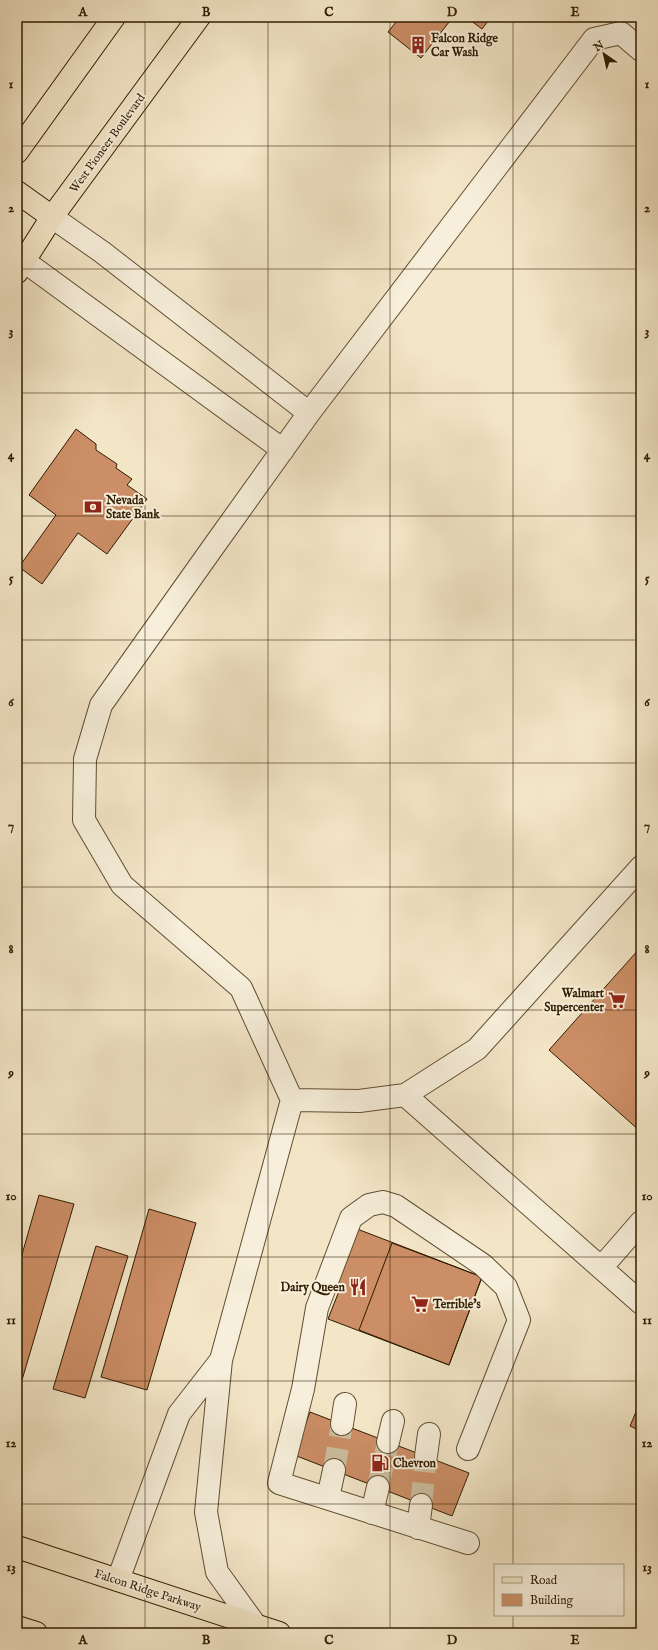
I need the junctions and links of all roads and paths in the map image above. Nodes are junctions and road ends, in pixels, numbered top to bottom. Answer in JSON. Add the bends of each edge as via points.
{"nodes":[{"id":1,"x":114,"y":17,"type":"edge"},
{"id":2,"x":199,"y":17,"type":"edge"},
{"id":3,"x":641,"y":50,"type":"edge"},
{"id":4,"x":17,"y":152,"type":"edge"},
{"id":5,"x":17,"y":192,"type":"edge"},
{"id":6,"x":52,"y":217,"type":"junction"},
{"id":7,"x":19,"y":263,"type":"edge"},
{"id":8,"x":309,"y":413,"type":"junction"},
{"id":9,"x":283,"y":450,"type":"junction"},
{"id":10,"x":641,"y":867,"type":"edge"},
{"id":11,"x":405,"y":1095,"type":"junction"},
{"id":12,"x":292,"y":1100,"type":"junction"},
{"id":13,"x":641,"y":1222,"type":"edge"},
{"id":14,"x":601,"y":1268,"type":"junction"},
{"id":15,"x":641,"y":1303,"type":"edge"},
{"id":16,"x":221,"y":1360,"type":"junction"},
{"id":17,"x":429,"y":1434,"type":"dead end"},
{"id":18,"x":468,"y":1448,"type":"dead end"},
{"id":19,"x":426,"y":1456,"type":"tunnel mouth"},
{"id":20,"x":334,"y":1470,"type":"tunnel mouth"},
{"id":21,"x":378,"y":1487,"type":"tunnel mouth"},
{"id":22,"x":328,"y":1498,"type":"junction"},
{"id":23,"x":421,"y":1504,"type":"tunnel mouth"},
{"id":24,"x":372,"y":1513,"type":"junction"},
{"id":25,"x":418,"y":1528,"type":"junction"},
{"id":26,"x":468,"y":1543,"type":"dead end"},
{"id":27,"x":17,"y":1547,"type":"edge"},
{"id":28,"x":118,"y":1580,"type":"junction"},
{"id":29,"x":256,"y":1626,"type":"junction"},
{"id":30,"x":17,"y":1627,"type":"edge"},
{"id":31,"x":36,"y":1633,"type":"edge"},
{"id":32,"x":279,"y":1633,"type":"edge"}],
"edges":[{"from":1,"to":4,"type":"main road"},
{"from":2,"to":6,"type":"main road","name":"West Pioneer Boulevard"},
{"from":3,"to":8,"type":"lane","via":[[621,32],[594,39]]},
{"from":5,"to":6,"type":"main road"},
{"from":6,"to":7,"type":"main road","name":"West Pioneer Boulevard"},
{"from":6,"to":8,"type":"lane","via":[[102,252]]},
{"from":7,"to":9,"type":"lane"},
{"from":8,"to":9,"type":"lane"},
{"from":9,"to":12,"type":"lane","via":[[101,706],[85,759],[84,820],[122,885],[241,988]]},
{"from":10,"to":11,"type":"lane","via":[[477,1049]]},
{"from":11,"to":12,"type":"lane","via":[[359,1101]]},
{"from":11,"to":14,"type":"lane"},
{"from":12,"to":16,"type":"lane"},
{"from":13,"to":14,"type":"lane"},
{"from":14,"to":15,"type":"lane"},
{"from":16,"to":28,"type":"lane","via":[[179,1414]]},
{"from":16,"to":29,"type":"lane","via":[[206,1512],[217,1572]]},
{"from":17,"to":19,"type":"lane"},
{"from":18,"to":22,"type":"lane","via":[[519,1320],[506,1287],[483,1265],[396,1206],[383,1202],[369,1205],[351,1218],[317,1308],[302,1389],[279,1483]]},
{"from":20,"to":22,"type":"lane"},
{"from":21,"to":24,"type":"lane"},
{"from":22,"to":24,"type":"lane"},
{"from":23,"to":25,"type":"lane"},
{"from":24,"to":25,"type":"lane"},
{"from":25,"to":26,"type":"lane"},
{"from":27,"to":28,"type":"main road","name":"Falcon Ridge Parkway"},
{"from":28,"to":29,"type":"main road","name":"Falcon Ridge Parkway"},
{"from":29,"to":32,"type":"main road","name":"Falcon Ridge Parkway"},
{"from":30,"to":31,"type":"main road"}]}
